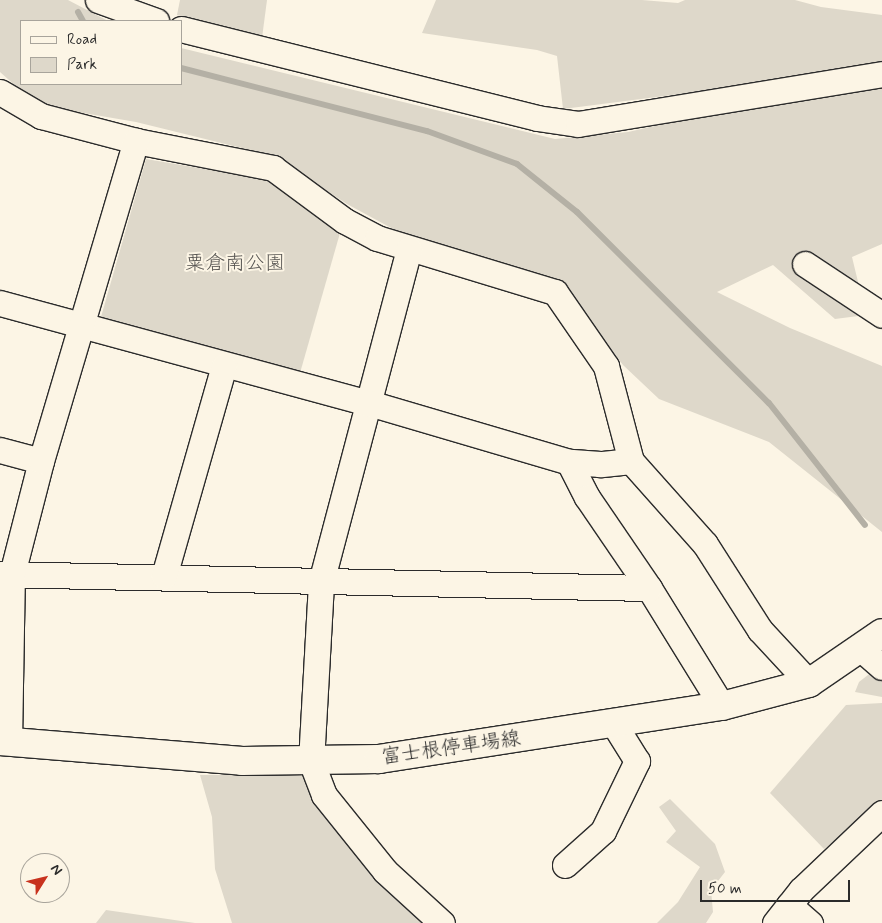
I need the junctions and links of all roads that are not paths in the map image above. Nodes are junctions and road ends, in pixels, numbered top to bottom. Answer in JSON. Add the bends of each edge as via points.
{"nodes":[{"id":1,"x":98,"y":0,"type":"edge"},
{"id":2,"x":153,"y":20,"type":"edge"},
{"id":3,"x":182,"y":29,"type":"edge"},
{"id":4,"x":882,"y":74,"type":"edge"},
{"id":5,"x":0,"y":92,"type":"edge"},
{"id":6,"x":136,"y":141,"type":"junction"},
{"id":7,"x":409,"y":249,"type":"junction"},
{"id":8,"x":805,"y":264,"type":"dead end"},
{"id":9,"x":0,"y":303,"type":"edge"},
{"id":10,"x":882,"y":315,"type":"edge"},
{"id":11,"x":81,"y":326,"type":"junction"},
{"id":12,"x":224,"y":366,"type":"junction"},
{"id":13,"x":369,"y":403,"type":"junction"},
{"id":14,"x":0,"y":450,"type":"edge"},
{"id":15,"x":41,"y":461,"type":"junction"},
{"id":16,"x":631,"y":461,"type":"junction"},
{"id":17,"x":569,"y":462,"type":"junction"},
{"id":18,"x":6,"y":574,"type":"edge"},
{"id":19,"x":164,"y":576,"type":"junction"},
{"id":20,"x":321,"y":583,"type":"junction"},
{"id":21,"x":649,"y":588,"type":"junction"},
{"id":22,"x":882,"y":633,"type":"edge"},
{"id":23,"x":860,"y":648,"type":"junction"},
{"id":24,"x":882,"y":667,"type":"edge"},
{"id":25,"x":810,"y":683,"type":"junction"},
{"id":26,"x":722,"y":706,"type":"junction"},
{"id":27,"x":614,"y":724,"type":"junction"},
{"id":28,"x":4,"y":742,"type":"edge"},
{"id":29,"x":311,"y":761,"type":"junction"},
{"id":30,"x":882,"y":813,"type":"edge"},
{"id":31,"x":565,"y":865,"type":"dead end"},
{"id":32,"x":782,"y":914,"type":"edge"},
{"id":33,"x":442,"y":923,"type":"edge"},
{"id":34,"x":810,"y":923,"type":"edge"}],
"edges":[{"from":1,"to":2,"type":"street"},
{"from":3,"to":4,"type":"street","via":[[537,118],[578,124]]},
{"from":5,"to":6,"type":"street","via":[[41,116]]},
{"from":6,"to":7,"type":"street","via":[[273,168],[345,221],[377,238]]},
{"from":6,"to":11,"type":"street"},
{"from":7,"to":13,"type":"street"},
{"from":7,"to":16,"type":"street","via":[[555,292],[606,366]]},
{"from":8,"to":10,"type":"street"},
{"from":9,"to":11,"type":"street"},
{"from":11,"to":12,"type":"street"},
{"from":11,"to":15,"type":"street"},
{"from":12,"to":13,"type":"street"},
{"from":12,"to":19,"type":"street"},
{"from":13,"to":17,"type":"street"},
{"from":13,"to":20,"type":"street"},
{"from":14,"to":15,"type":"street"},
{"from":15,"to":18,"type":"street"},
{"from":16,"to":17,"type":"street"},
{"from":16,"to":25,"type":"street","via":[[705,544],[760,630]]},
{"from":17,"to":21,"type":"street","via":[[587,497]]},
{"from":18,"to":19,"type":"street"},
{"from":18,"to":28,"type":"street"},
{"from":19,"to":20,"type":"street"},
{"from":20,"to":21,"type":"street"},
{"from":20,"to":29,"type":"street"},
{"from":21,"to":26,"type":"street"},
{"from":22,"to":23,"type":"main road","name":"富士根停車場線"},
{"from":23,"to":24,"type":"street"},
{"from":23,"to":25,"type":"main road","name":"富士根停車場線"},
{"from":25,"to":26,"type":"main road","name":"富士根停車場線"},
{"from":26,"to":27,"type":"main road","name":"富士根停車場線"},
{"from":27,"to":29,"type":"main road","name":"富士根停車場線","via":[[379,759]]},
{"from":27,"to":31,"type":"street","via":[[637,761],[603,831]]},
{"from":28,"to":29,"type":"main road","name":"富士根停車場線","via":[[242,760]]},
{"from":29,"to":33,"type":"street","via":[[324,795],[385,871]]},
{"from":30,"to":32,"type":"street","via":[[830,861]]},
{"from":32,"to":34,"type":"street"}]}
